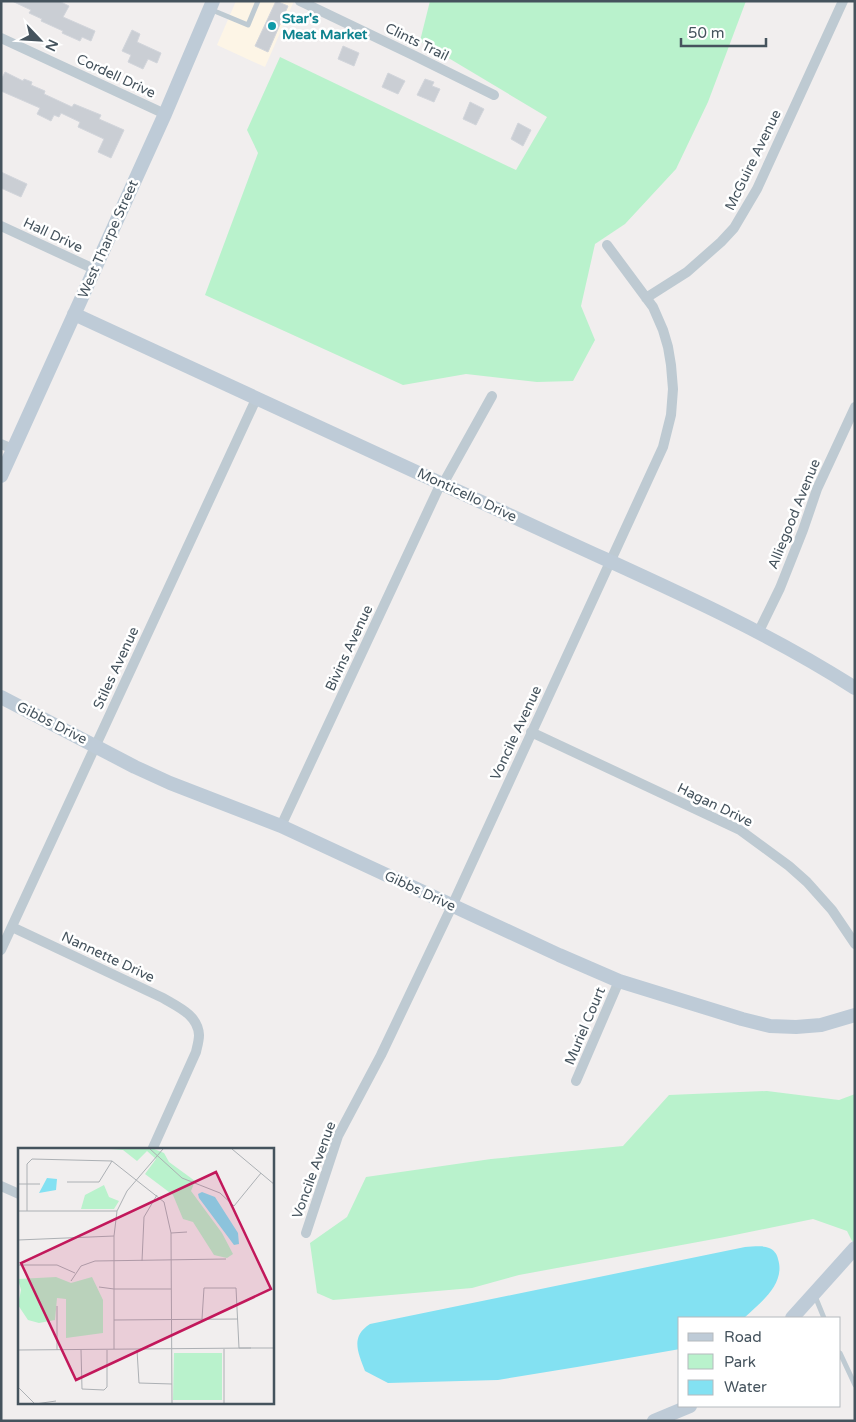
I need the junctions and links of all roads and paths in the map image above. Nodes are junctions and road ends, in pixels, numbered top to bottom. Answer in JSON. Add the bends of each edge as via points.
{"nodes":[{"id":1,"x":258,"y":1,"type":"edge"},
{"id":2,"x":300,"y":1,"type":"edge"},
{"id":3,"x":843,"y":1,"type":"edge"},
{"id":4,"x":211,"y":5,"type":"edge"},
{"id":5,"x":1,"y":38,"type":"edge"},
{"id":6,"x":494,"y":96,"type":"dead end"},
{"id":7,"x":165,"y":114,"type":"junction"},
{"id":8,"x":1,"y":226,"type":"edge"},
{"id":9,"x":607,"y":245,"type":"dead end"},
{"id":10,"x":94,"y":269,"type":"junction"},
{"id":11,"x":646,"y":298,"type":"junction"},
{"id":12,"x":74,"y":314,"type":"junction"},
{"id":13,"x":492,"y":396,"type":"dead end"},
{"id":14,"x":256,"y":398,"type":"junction"},
{"id":15,"x":855,"y":407,"type":"edge"},
{"id":16,"x":7,"y":447,"type":"edge"},
{"id":17,"x":1,"y":476,"type":"edge"},
{"id":18,"x":442,"y":483,"type":"junction"},
{"id":19,"x":610,"y":561,"type":"junction"},
{"id":20,"x":759,"y":631,"type":"junction"},
{"id":21,"x":855,"y":688,"type":"edge"},
{"id":22,"x":1,"y":697,"type":"edge"},
{"id":23,"x":532,"y":732,"type":"junction"},
{"id":24,"x":96,"y":746,"type":"junction"},
{"id":25,"x":281,"y":826,"type":"junction"},
{"id":26,"x":452,"y":906,"type":"junction"},
{"id":27,"x":12,"y":927,"type":"junction"},
{"id":28,"x":855,"y":944,"type":"edge"},
{"id":29,"x":1,"y":950,"type":"edge"},
{"id":30,"x":619,"y":981,"type":"junction"},
{"id":31,"x":855,"y":1015,"type":"edge"},
{"id":32,"x":576,"y":1081,"type":"dead end"},
{"id":33,"x":153,"y":1148,"type":"edge"},
{"id":34,"x":1,"y":1186,"type":"edge"},
{"id":35,"x":18,"y":1194,"type":"edge"},
{"id":36,"x":306,"y":1233,"type":"dead end"},
{"id":37,"x":855,"y":1248,"type":"edge"},
{"id":38,"x":814,"y":1294,"type":"junction"},
{"id":39,"x":793,"y":1317,"type":"edge"},
{"id":40,"x":824,"y":1317,"type":"edge"},
{"id":41,"x":841,"y":1355,"type":"edge"},
{"id":42,"x":855,"y":1385,"type":"edge"},
{"id":43,"x":688,"y":1407,"type":"edge"},
{"id":44,"x":654,"y":1421,"type":"edge"}],
"edges":[{"from":1,"to":4,"type":"lane","via":[[248,25]]},
{"from":2,"to":6,"type":"street","name":"Clints Trail"},
{"from":3,"to":11,"type":"street","name":"McGuire Avenue","via":[[757,189],[734,228],[693,267]]},
{"from":4,"to":7,"type":"street","name":"West Tharpe Street"},
{"from":5,"to":7,"type":"street","name":"Cordell Drive"},
{"from":7,"to":10,"type":"street","name":"West Tharpe Street"},
{"from":8,"to":10,"type":"street","name":"Hall Drive"},
{"from":9,"to":11,"type":"street","name":"Voncile Avenue"},
{"from":10,"to":12,"type":"street","name":"West Tharpe Street"},
{"from":11,"to":19,"type":"street","name":"Voncile Avenue","via":[[653,307],[668,347],[673,389],[671,415],[663,448]]},
{"from":12,"to":14,"type":"street","name":"Monticello Drive"},
{"from":12,"to":16,"type":"street","name":"West Tharpe Street"},
{"from":13,"to":18,"type":"street","name":"Bivins Avenue"},
{"from":14,"to":18,"type":"street","name":"Monticello Drive"},
{"from":14,"to":24,"type":"street","name":"Stiles Avenue"},
{"from":15,"to":20,"type":"street","name":"Alliegood Avenue","via":[[817,489],[780,588]]},
{"from":16,"to":17,"type":"street","name":"West Tharpe Street"},
{"from":18,"to":19,"type":"street","name":"Monticello Drive"},
{"from":18,"to":25,"type":"street","name":"Bivins Avenue"},
{"from":19,"to":20,"type":"street","name":"Monticello Drive"},
{"from":19,"to":23,"type":"street","name":"Voncile Avenue"},
{"from":20,"to":21,"type":"street","name":"Monticello Drive"},
{"from":22,"to":24,"type":"street","name":"Gibbs Drive"},
{"from":23,"to":26,"type":"street","name":"Voncile Avenue"},
{"from":23,"to":28,"type":"street","name":"Hagan Drive","via":[[740,830],[807,882],[832,910]]},
{"from":24,"to":25,"type":"street","name":"Gibbs Drive","via":[[170,783]]},
{"from":24,"to":27,"type":"street","name":"Stiles Avenue"},
{"from":25,"to":26,"type":"street","name":"Gibbs Drive"},
{"from":26,"to":30,"type":"street","name":"Gibbs Drive"},
{"from":26,"to":36,"type":"street","name":"Voncile Avenue","via":[[381,1055],[338,1136]]},
{"from":27,"to":29,"type":"street","name":"Stiles Avenue"},
{"from":27,"to":33,"type":"street","name":"Nannette Drive","via":[[163,998],[191,1016],[199,1036],[196,1052]]},
{"from":30,"to":31,"type":"street","name":"Gibbs Drive","via":[[770,1026],[821,1024]]},
{"from":30,"to":32,"type":"street","name":"Muriel Court"},
{"from":34,"to":35,"type":"street"},
{"from":37,"to":38,"type":"street"},
{"from":38,"to":39,"type":"street"},
{"from":38,"to":40,"type":"lane"},
{"from":41,"to":42,"type":"lane"},
{"from":43,"to":44,"type":"street"}]}
